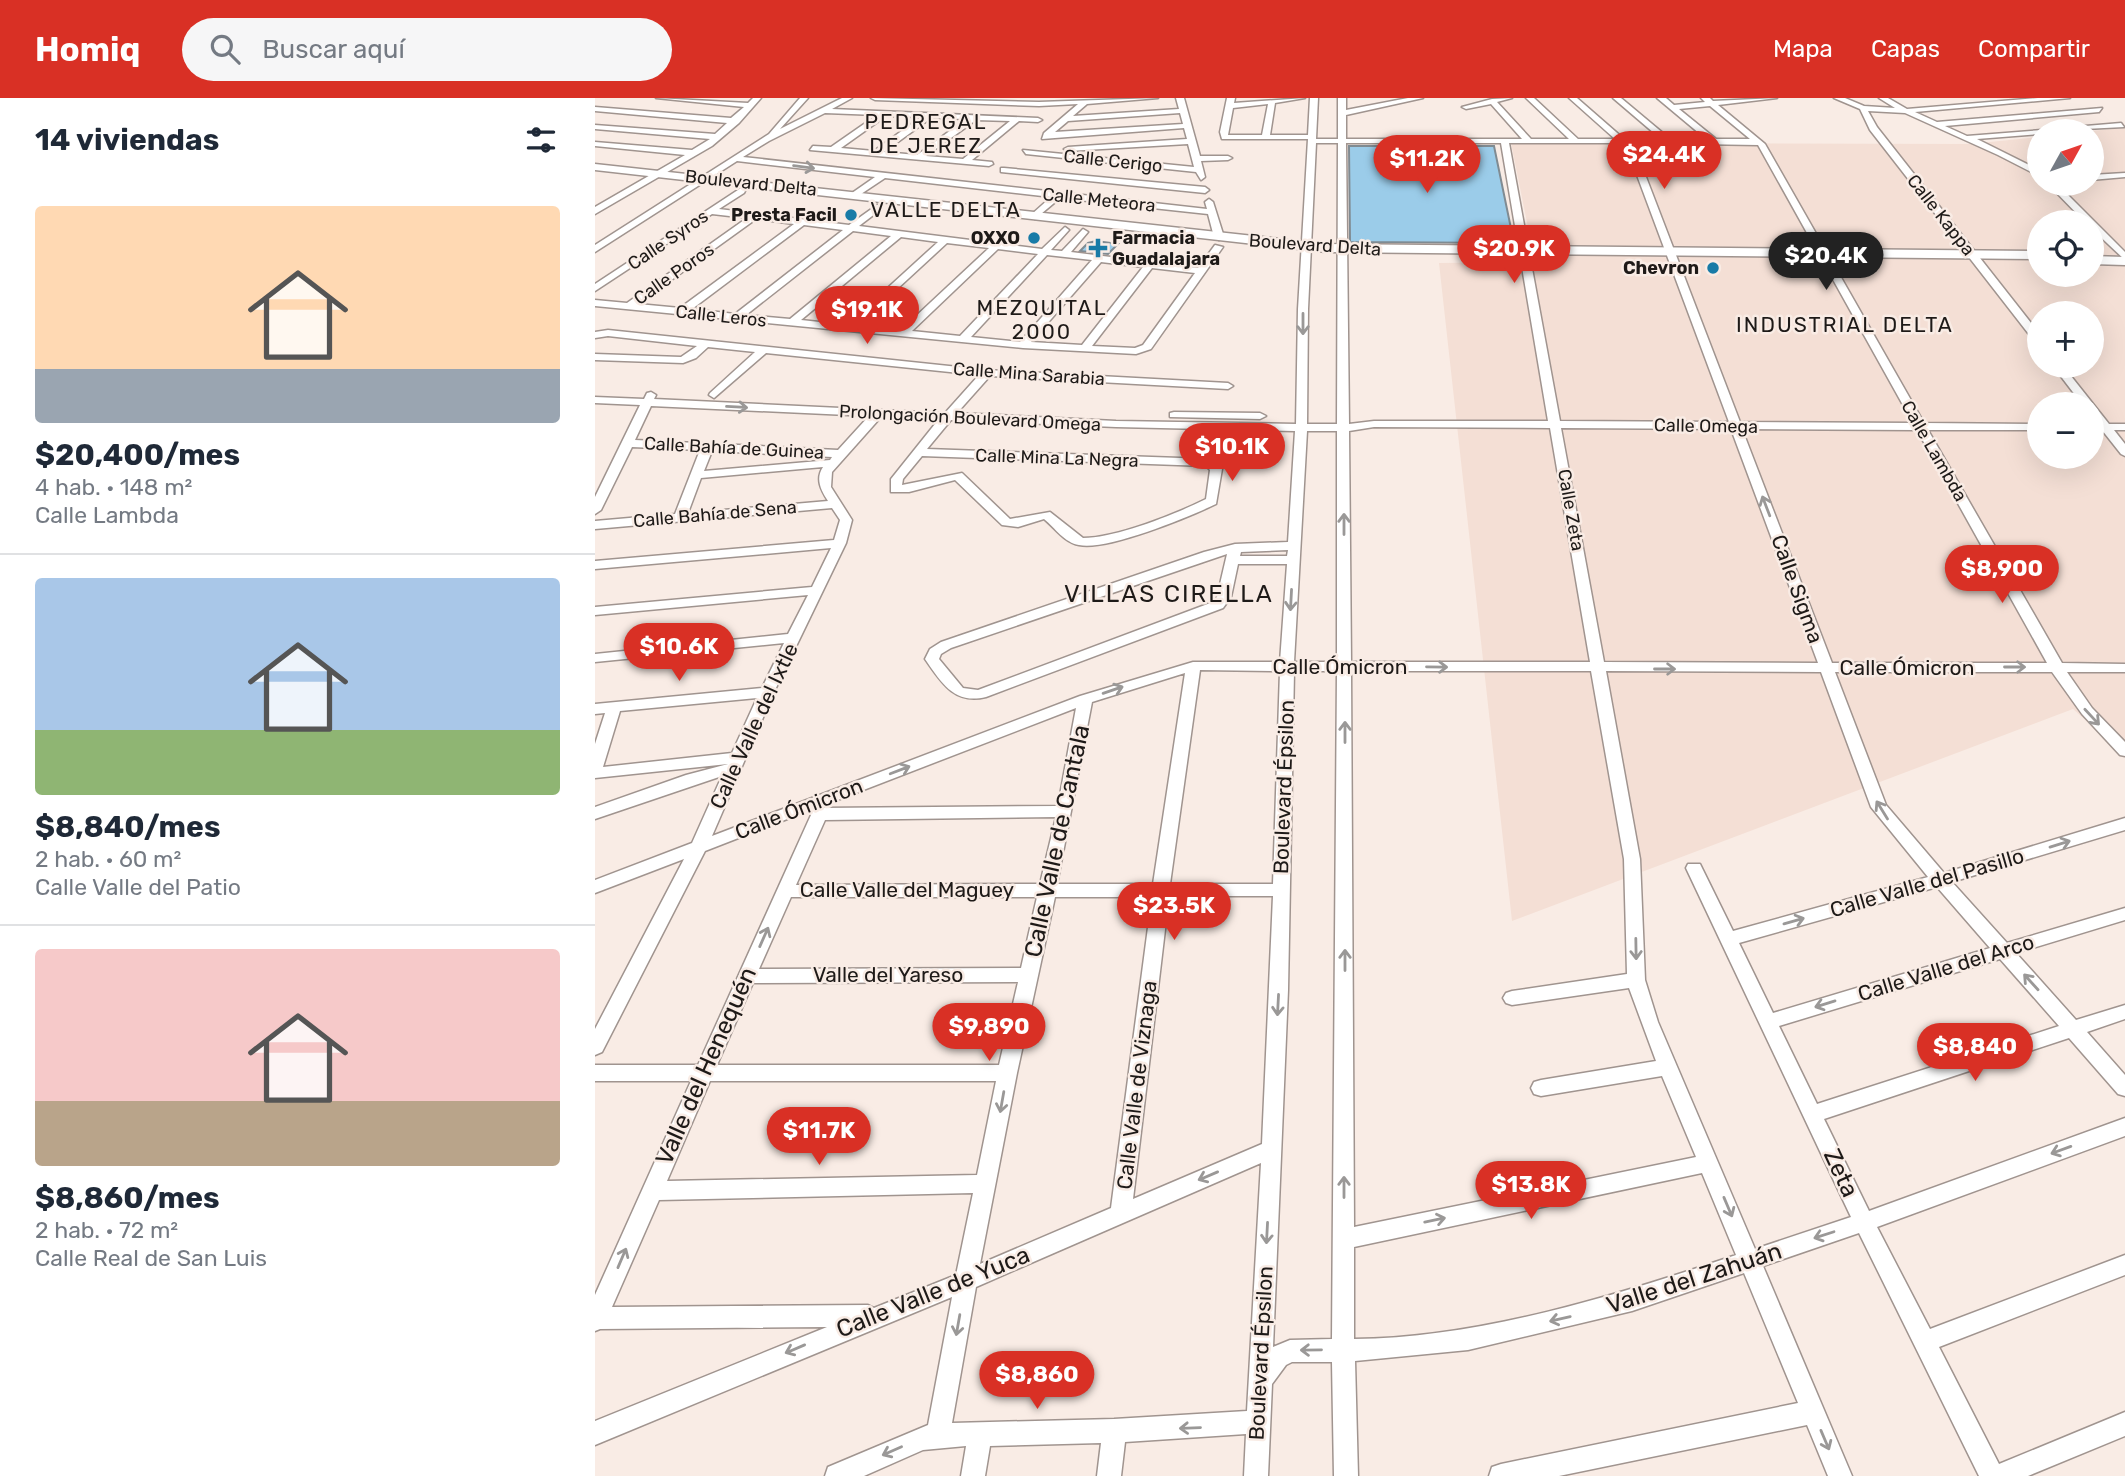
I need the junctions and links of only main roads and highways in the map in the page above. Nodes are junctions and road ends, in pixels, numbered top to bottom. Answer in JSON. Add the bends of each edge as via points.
{"nodes":[{"id":1,"x":595,"y":167,"type":"edge"},
{"id":2,"x":595,"y":177,"type":"edge"},
{"id":3,"x":1146,"y":229,"type":"junction"},
{"id":4,"x":1065,"y":230,"type":"junction"},
{"id":5,"x":1308,"y":232,"type":"road end"},
{"id":6,"x":1218,"y":242,"type":"junction"},
{"id":7,"x":1269,"y":243,"type":"junction"},
{"id":8,"x":1306,"y":252,"type":"junction"},
{"id":9,"x":2027,"y":255,"type":"edge"},
{"id":10,"x":2104,"y":256,"type":"edge"},
{"id":11,"x":1973,"y":257,"type":"junction"},
{"id":12,"x":2124,"y":257,"type":"edge"},
{"id":13,"x":2027,"y":259,"type":"edge"},
{"id":14,"x":2104,"y":259,"type":"edge"}],
"edges":[{"from":1,"to":3,"type":"main road","name":"Boulevard Delta"},
{"from":2,"to":4,"type":"main road","name":"Boulevard Delta"},
{"from":3,"to":4,"type":"main road","via":[[1079,225]]},
{"from":3,"to":6,"type":"main road","name":"Boulevard Delta"},
{"from":4,"to":6,"type":"main road","name":"Boulevard Delta"},
{"from":5,"to":7,"type":"main road"},
{"from":6,"to":7,"type":"main road","name":"Boulevard Delta"},
{"from":6,"to":8,"type":"main road","name":"Boulevard Delta"},
{"from":7,"to":8,"type":"main road","name":"Boulevard Delta"},
{"from":8,"to":11,"type":"main road","name":"Boulevard Delta"},
{"from":9,"to":11,"type":"main road","name":"Boulevard Delta"},
{"from":10,"to":12,"type":"main road"},
{"from":11,"to":13,"type":"main road","name":"Boulevard Delta"},
{"from":12,"to":14,"type":"main road"}]}
